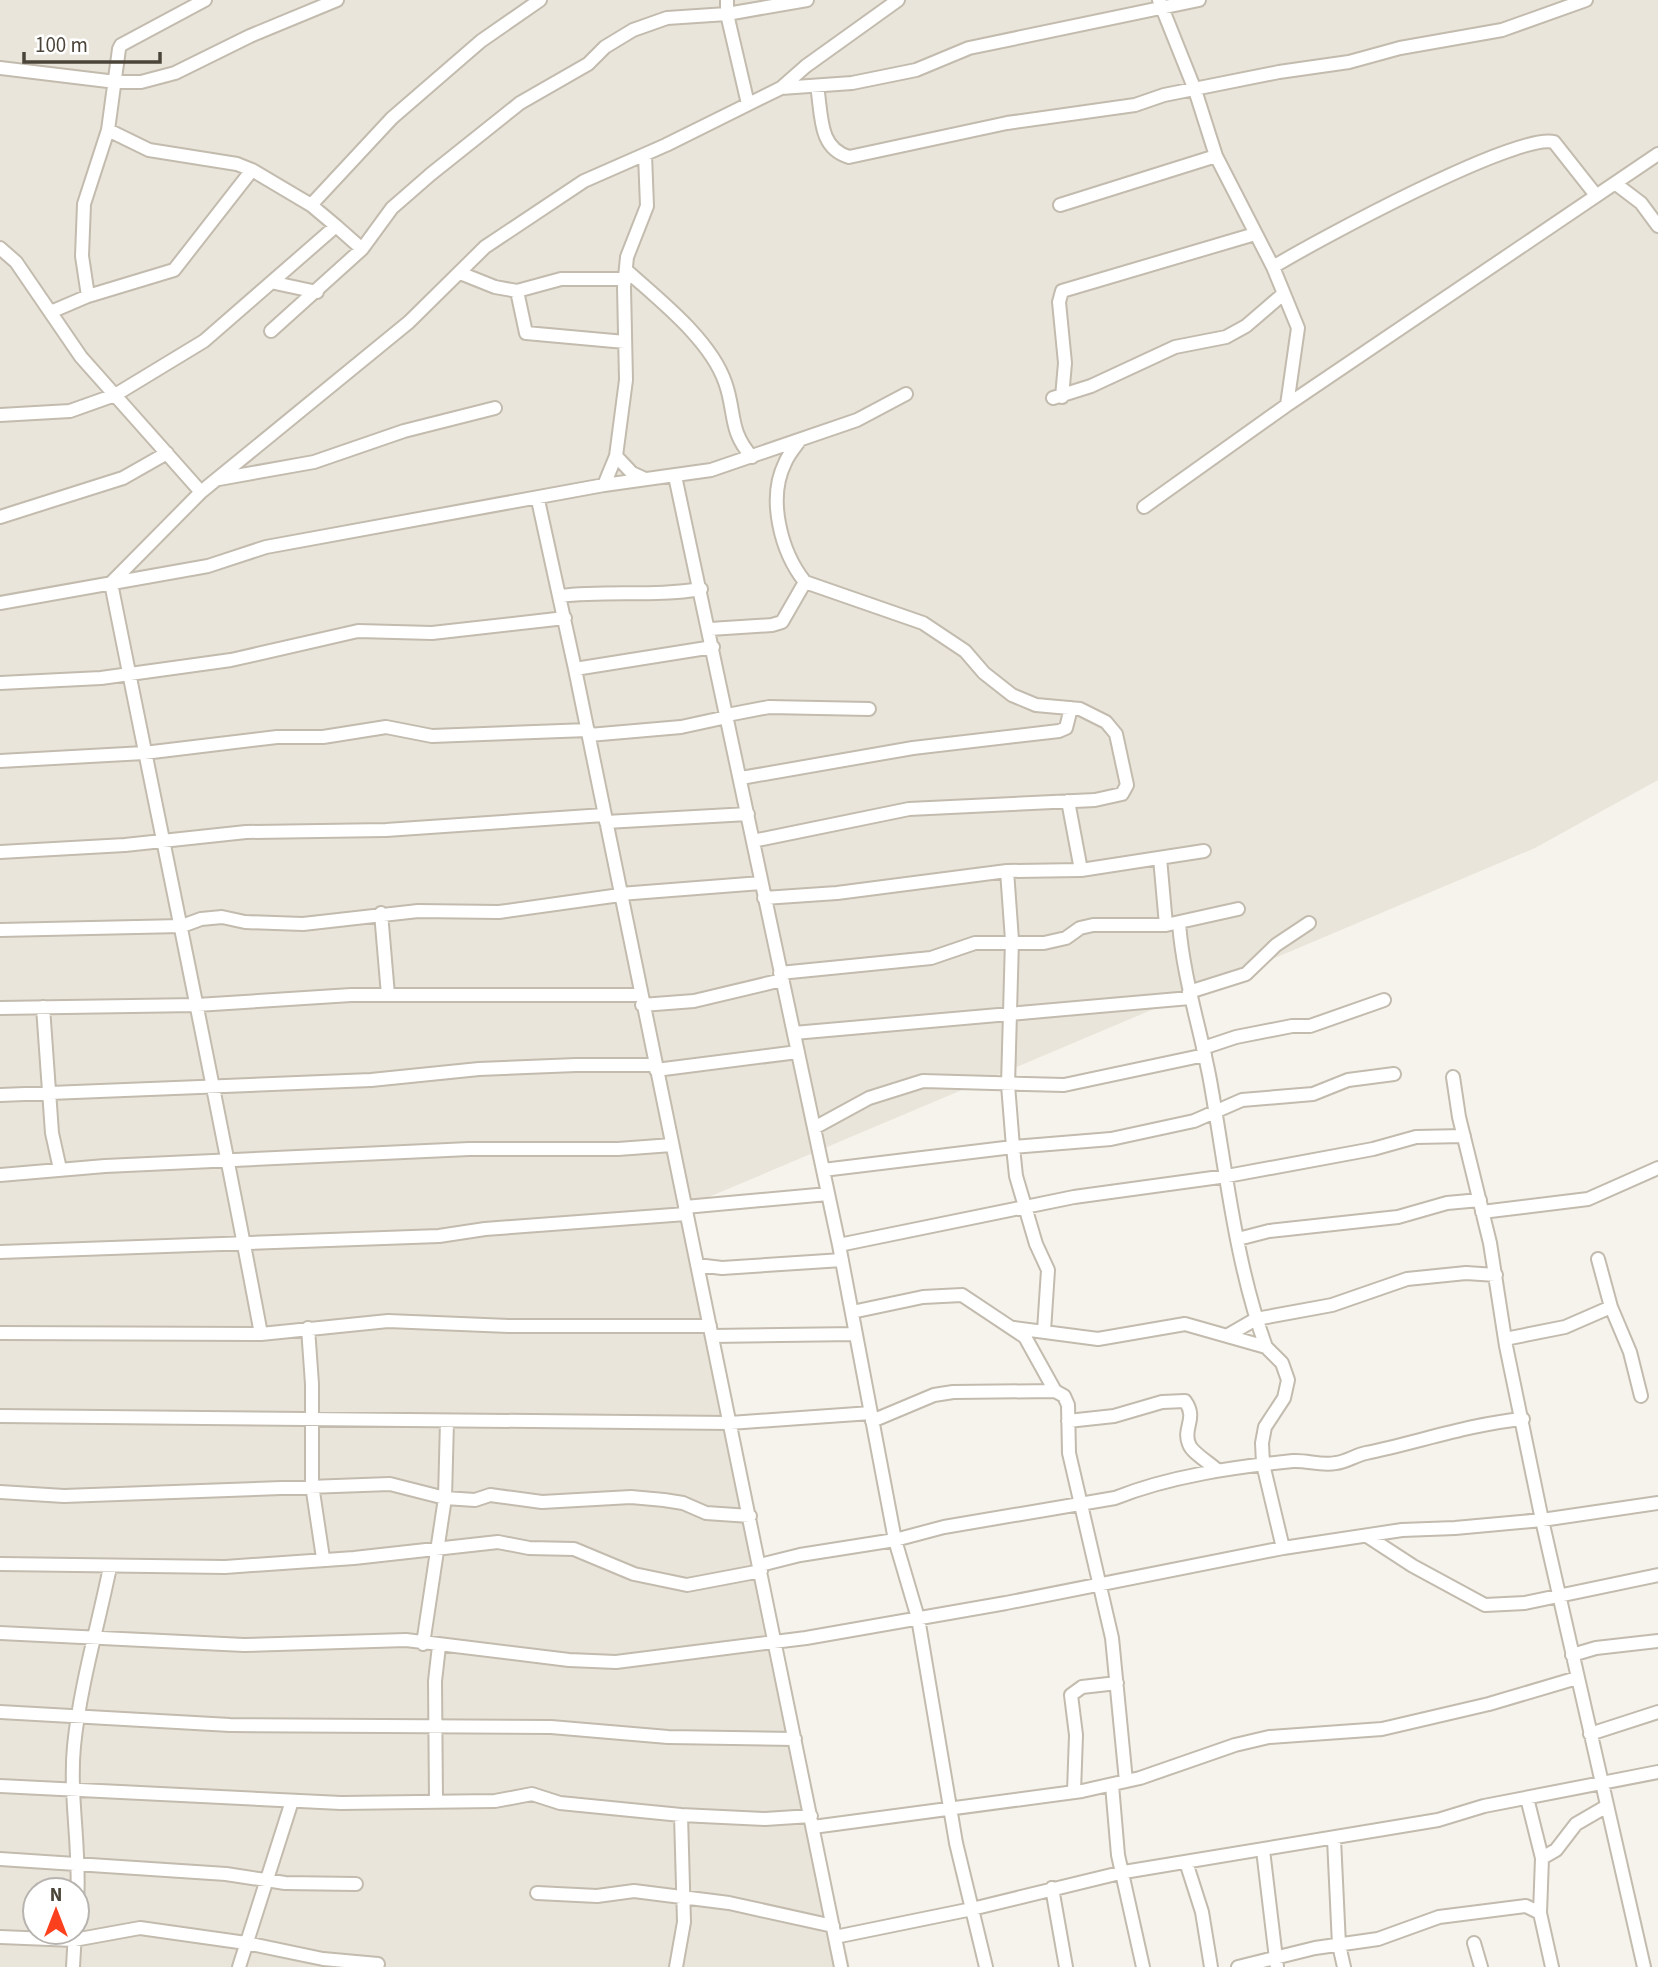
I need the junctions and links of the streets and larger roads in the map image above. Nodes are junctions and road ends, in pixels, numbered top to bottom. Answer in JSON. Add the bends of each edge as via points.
{"nodes":[{"id":1,"x":205,"y":0,"type":"edge"},
{"id":2,"x":337,"y":0,"type":"edge"},
{"id":3,"x":540,"y":0,"type":"edge"},
{"id":4,"x":727,"y":0,"type":"edge"},
{"id":5,"x":807,"y":0,"type":"edge"},
{"id":6,"x":898,"y":0,"type":"edge"},
{"id":7,"x":1199,"y":0,"type":"edge"},
{"id":8,"x":1586,"y":0,"type":"edge"},
{"id":9,"x":1160,"y":5,"type":"edge"},
{"id":10,"x":727,"y":14,"type":"junction"},
{"id":11,"x":0,"y":68,"type":"edge"},
{"id":12,"x":116,"y":82,"type":"junction"},
{"id":13,"x":817,"y":86,"type":"junction"},
{"id":14,"x":781,"y":88,"type":"junction"},
{"id":15,"x":1195,"y":90,"type":"junction"},
{"id":16,"x":748,"y":104,"type":"junction"},
{"id":17,"x":108,"y":130,"type":"junction"},
{"id":18,"x":1658,"y":154,"type":"edge"},
{"id":19,"x":645,"y":155,"type":"junction"},
{"id":20,"x":1216,"y":156,"type":"junction"},
{"id":21,"x":252,"y":170,"type":"junction"},
{"id":22,"x":1616,"y":184,"type":"junction"},
{"id":23,"x":1595,"y":194,"type":"junction"},
{"id":24,"x":311,"y":205,"type":"junction"},
{"id":25,"x":1060,"y":205,"type":"dead end"},
{"id":26,"x":336,"y":226,"type":"junction"},
{"id":27,"x":1658,"y":226,"type":"edge"},
{"id":28,"x":1255,"y":234,"type":"junction"},
{"id":29,"x":0,"y":248,"type":"edge"},
{"id":30,"x":362,"y":249,"type":"junction"},
{"id":31,"x":1273,"y":267,"type":"junction"},
{"id":32,"x":460,"y":273,"type":"junction"},
{"id":33,"x":625,"y":275,"type":"junction"},
{"id":34,"x":275,"y":283,"type":"junction"},
{"id":35,"x":517,"y":291,"type":"junction"},
{"id":36,"x":317,"y":292,"type":"junction"},
{"id":37,"x":1282,"y":295,"type":"junction"},
{"id":38,"x":88,"y":296,"type":"junction"},
{"id":39,"x":52,"y":311,"type":"junction"},
{"id":40,"x":271,"y":331,"type":"dead end"},
{"id":41,"x":625,"y":342,"type":"junction"},
{"id":42,"x":906,"y":394,"type":"dead end"},
{"id":43,"x":114,"y":395,"type":"junction"},
{"id":44,"x":1287,"y":405,"type":"junction"},
{"id":45,"x":495,"y":408,"type":"dead end"},
{"id":46,"x":0,"y":415,"type":"edge"},
{"id":47,"x":800,"y":440,"type":"junction"},
{"id":48,"x":167,"y":453,"type":"junction"},
{"id":49,"x":616,"y":456,"type":"junction"},
{"id":50,"x":752,"y":457,"type":"junction"},
{"id":51,"x":675,"y":476,"type":"junction"},
{"id":52,"x":215,"y":480,"type":"junction"},
{"id":53,"x":646,"y":480,"type":"junction"},
{"id":54,"x":604,"y":485,"type":"junction"},
{"id":55,"x":201,"y":492,"type":"junction"},
{"id":56,"x":538,"y":500,"type":"junction"},
{"id":57,"x":1144,"y":507,"type":"dead end"},
{"id":58,"x":0,"y":517,"type":"edge"},
{"id":59,"x":805,"y":582,"type":"junction"},
{"id":60,"x":111,"y":583,"type":"junction"},
{"id":61,"x":701,"y":589,"type":"junction"},
{"id":62,"x":560,"y":596,"type":"junction"},
{"id":63,"x":0,"y":603,"type":"edge"},
{"id":64,"x":565,"y":618,"type":"junction"},
{"id":65,"x":710,"y":629,"type":"junction"},
{"id":66,"x":713,"y":647,"type":"junction"},
{"id":67,"x":575,"y":669,"type":"junction"},
{"id":68,"x":129,"y":674,"type":"junction"},
{"id":69,"x":0,"y":683,"type":"edge"},
{"id":70,"x":1071,"y":708,"type":"junction"},
{"id":71,"x":869,"y":709,"type":"dead end"},
{"id":72,"x":727,"y":716,"type":"junction"},
{"id":73,"x":588,"y":733,"type":"junction"},
{"id":74,"x":144,"y":753,"type":"junction"},
{"id":75,"x":0,"y":761,"type":"edge"},
{"id":76,"x":741,"y":778,"type":"junction"},
{"id":77,"x":1069,"y":801,"type":"junction"},
{"id":78,"x":748,"y":814,"type":"junction"},
{"id":79,"x":605,"y":818,"type":"junction"},
{"id":80,"x":753,"y":841,"type":"junction"},
{"id":81,"x":166,"y":842,"type":"junction"},
{"id":82,"x":1204,"y":851,"type":"dead end"},
{"id":83,"x":0,"y":852,"type":"edge"},
{"id":84,"x":1160,"y":858,"type":"junction"},
{"id":85,"x":1081,"y":870,"type":"junction"},
{"id":86,"x":1007,"y":871,"type":"junction"},
{"id":87,"x":761,"y":883,"type":"junction"},
{"id":88,"x":620,"y":894,"type":"junction"},
{"id":89,"x":764,"y":898,"type":"junction"},
{"id":90,"x":1238,"y":909,"type":"dead end"},
{"id":91,"x":381,"y":913,"type":"junction"},
{"id":92,"x":1309,"y":923,"type":"dead end"},
{"id":93,"x":1172,"y":924,"type":"junction"},
{"id":94,"x":182,"y":926,"type":"junction"},
{"id":95,"x":0,"y":930,"type":"edge"},
{"id":96,"x":1012,"y":940,"type":"junction"},
{"id":97,"x":781,"y":977,"type":"junction"},
{"id":98,"x":388,"y":995,"type":"junction"},
{"id":99,"x":1189,"y":995,"type":"junction"},
{"id":100,"x":641,"y":1000,"type":"junction"},
{"id":101,"x":1384,"y":1000,"type":"dead end"},
{"id":102,"x":197,"y":1005,"type":"junction"},
{"id":103,"x":0,"y":1007,"type":"edge"},
{"id":104,"x":43,"y":1007,"type":"junction"},
{"id":105,"x":1012,"y":1013,"type":"junction"},
{"id":106,"x":794,"y":1033,"type":"junction"},
{"id":107,"x":798,"y":1052,"type":"junction"},
{"id":108,"x":1204,"y":1052,"type":"junction"},
{"id":109,"x":655,"y":1067,"type":"junction"},
{"id":110,"x":1394,"y":1074,"type":"dead end"},
{"id":111,"x":1453,"y":1077,"type":"dead end"},
{"id":112,"x":1008,"y":1085,"type":"junction"},
{"id":113,"x":214,"y":1086,"type":"junction"},
{"id":114,"x":50,"y":1094,"type":"junction"},
{"id":115,"x":0,"y":1095,"type":"edge"},
{"id":116,"x":1215,"y":1110,"type":"junction"},
{"id":117,"x":814,"y":1128,"type":"junction"},
{"id":118,"x":1464,"y":1136,"type":"junction"},
{"id":119,"x":672,"y":1145,"type":"junction"},
{"id":120,"x":1013,"y":1147,"type":"junction"},
{"id":121,"x":227,"y":1162,"type":"junction"},
{"id":122,"x":1658,"y":1168,"type":"edge"},
{"id":123,"x":60,"y":1169,"type":"junction"},
{"id":124,"x":823,"y":1170,"type":"junction"},
{"id":125,"x":0,"y":1175,"type":"edge"},
{"id":126,"x":1227,"y":1176,"type":"junction"},
{"id":127,"x":828,"y":1194,"type":"junction"},
{"id":128,"x":1027,"y":1206,"type":"junction"},
{"id":129,"x":1481,"y":1206,"type":"junction"},
{"id":130,"x":685,"y":1210,"type":"junction"},
{"id":131,"x":1238,"y":1239,"type":"junction"},
{"id":132,"x":245,"y":1243,"type":"junction"},
{"id":133,"x":839,"y":1245,"type":"junction"},
{"id":134,"x":0,"y":1252,"type":"edge"},
{"id":135,"x":1598,"y":1259,"type":"dead end"},
{"id":136,"x":842,"y":1260,"type":"junction"},
{"id":137,"x":697,"y":1265,"type":"junction"},
{"id":138,"x":1496,"y":1275,"type":"junction"},
{"id":139,"x":1611,"y":1307,"type":"junction"},
{"id":140,"x":852,"y":1312,"type":"junction"},
{"id":141,"x":1256,"y":1319,"type":"junction"},
{"id":142,"x":307,"y":1328,"type":"junction"},
{"id":143,"x":1014,"y":1328,"type":"junction"},
{"id":144,"x":711,"y":1331,"type":"junction"},
{"id":145,"x":1044,"y":1331,"type":"junction"},
{"id":146,"x":0,"y":1333,"type":"edge"},
{"id":147,"x":261,"y":1334,"type":"junction"},
{"id":148,"x":856,"y":1334,"type":"junction"},
{"id":149,"x":1230,"y":1334,"type":"junction"},
{"id":150,"x":1505,"y":1339,"type":"junction"},
{"id":151,"x":1266,"y":1347,"type":"junction"},
{"id":152,"x":1055,"y":1391,"type":"junction"},
{"id":153,"x":1641,"y":1396,"type":"dead end"},
{"id":154,"x":0,"y":1416,"type":"edge"},
{"id":155,"x":872,"y":1417,"type":"junction"},
{"id":156,"x":310,"y":1419,"type":"junction"},
{"id":157,"x":1523,"y":1419,"type":"junction"},
{"id":158,"x":1069,"y":1420,"type":"junction"},
{"id":159,"x":447,"y":1421,"type":"junction"},
{"id":160,"x":730,"y":1423,"type":"junction"},
{"id":161,"x":1263,"y":1464,"type":"junction"},
{"id":162,"x":1217,"y":1470,"type":"junction"},
{"id":163,"x":312,"y":1485,"type":"junction"},
{"id":164,"x":0,"y":1492,"type":"edge"},
{"id":165,"x":445,"y":1498,"type":"junction"},
{"id":166,"x":1658,"y":1503,"type":"edge"},
{"id":167,"x":1080,"y":1504,"type":"junction"},
{"id":168,"x":750,"y":1516,"type":"junction"},
{"id":169,"x":1542,"y":1520,"type":"junction"},
{"id":170,"x":1367,"y":1536,"type":"junction"},
{"id":171,"x":895,"y":1540,"type":"junction"},
{"id":172,"x":1283,"y":1548,"type":"junction"},
{"id":173,"x":437,"y":1549,"type":"junction"},
{"id":174,"x":323,"y":1558,"type":"junction"},
{"id":175,"x":0,"y":1564,"type":"edge"},
{"id":176,"x":110,"y":1567,"type":"junction"},
{"id":177,"x":761,"y":1568,"type":"junction"},
{"id":178,"x":1658,"y":1575,"type":"edge"},
{"id":179,"x":1101,"y":1582,"type":"junction"},
{"id":180,"x":1559,"y":1598,"type":"junction"},
{"id":181,"x":918,"y":1619,"type":"junction"},
{"id":182,"x":0,"y":1633,"type":"edge"},
{"id":183,"x":95,"y":1637,"type":"junction"},
{"id":184,"x":776,"y":1641,"type":"junction"},
{"id":185,"x":1658,"y":1641,"type":"edge"},
{"id":186,"x":423,"y":1644,"type":"junction"},
{"id":187,"x":439,"y":1646,"type":"junction"},
{"id":188,"x":1572,"y":1655,"type":"junction"},
{"id":189,"x":1577,"y":1678,"type":"junction"},
{"id":190,"x":1116,"y":1683,"type":"junction"},
{"id":191,"x":0,"y":1712,"type":"edge"},
{"id":192,"x":1658,"y":1712,"type":"edge"},
{"id":193,"x":80,"y":1717,"type":"junction"},
{"id":194,"x":434,"y":1728,"type":"junction"},
{"id":195,"x":1590,"y":1734,"type":"junction"},
{"id":196,"x":795,"y":1739,"type":"junction"},
{"id":197,"x":1658,"y":1772,"type":"edge"},
{"id":198,"x":1126,"y":1781,"type":"junction"},
{"id":199,"x":1602,"y":1784,"type":"junction"},
{"id":200,"x":1112,"y":1785,"type":"junction"},
{"id":201,"x":0,"y":1786,"type":"edge"},
{"id":202,"x":75,"y":1791,"type":"junction"},
{"id":203,"x":1073,"y":1792,"type":"junction"},
{"id":204,"x":1527,"y":1798,"type":"junction"},
{"id":205,"x":292,"y":1801,"type":"junction"},
{"id":206,"x":436,"y":1802,"type":"junction"},
{"id":207,"x":1607,"y":1806,"type":"junction"},
{"id":208,"x":950,"y":1809,"type":"junction"},
{"id":209,"x":681,"y":1815,"type":"junction"},
{"id":210,"x":812,"y":1822,"type":"junction"},
{"id":211,"x":1334,"y":1839,"type":"junction"},
{"id":212,"x":1263,"y":1850,"type":"junction"},
{"id":213,"x":1542,"y":1858,"type":"junction"},
{"id":214,"x":0,"y":1859,"type":"edge"},
{"id":215,"x":1186,"y":1862,"type":"junction"},
{"id":216,"x":80,"y":1866,"type":"junction"},
{"id":217,"x":1124,"y":1872,"type":"junction"},
{"id":218,"x":79,"y":1876,"type":"edge"},
{"id":219,"x":266,"y":1881,"type":"junction"},
{"id":220,"x":356,"y":1884,"type":"dead end"},
{"id":221,"x":1052,"y":1888,"type":"junction"},
{"id":222,"x":537,"y":1893,"type":"dead end"},
{"id":223,"x":683,"y":1899,"type":"junction"},
{"id":224,"x":972,"y":1909,"type":"junction"},
{"id":225,"x":1540,"y":1913,"type":"junction"},
{"id":226,"x":834,"y":1931,"type":"junction"},
{"id":227,"x":91,"y":1934,"type":"edge"},
{"id":228,"x":0,"y":1937,"type":"edge"},
{"id":229,"x":21,"y":1937,"type":"edge"},
{"id":230,"x":246,"y":1943,"type":"junction"},
{"id":231,"x":1474,"y":1943,"type":"dead end"},
{"id":232,"x":1339,"y":1945,"type":"junction"},
{"id":233,"x":74,"y":1946,"type":"edge"},
{"id":234,"x":1277,"y":1963,"type":"edge"},
{"id":235,"x":378,"y":1965,"type":"dead end"},
{"id":236,"x":73,"y":1967,"type":"edge"},
{"id":237,"x":239,"y":1967,"type":"edge"},
{"id":238,"x":676,"y":1967,"type":"edge"},
{"id":239,"x":841,"y":1967,"type":"edge"},
{"id":240,"x":986,"y":1967,"type":"edge"},
{"id":241,"x":1066,"y":1967,"type":"edge"},
{"id":242,"x":1143,"y":1967,"type":"edge"},
{"id":243,"x":1211,"y":1967,"type":"edge"},
{"id":244,"x":1238,"y":1967,"type":"edge"},
{"id":245,"x":1344,"y":1967,"type":"edge"},
{"id":246,"x":1481,"y":1967,"type":"edge"},
{"id":247,"x":1552,"y":1967,"type":"edge"},
{"id":248,"x":1643,"y":1967,"type":"edge"}],
"edges":[{"from":1,"to":12,"type":"street","via":[[121,45]]},
{"from":2,"to":12,"type":"street","via":[[174,73],[141,82]]},
{"from":3,"to":24,"type":"street","via":[[481,41],[392,117]]},
{"from":4,"to":10,"type":"street"},
{"from":5,"to":10,"type":"street"},
{"from":6,"to":14,"type":"street"},
{"from":7,"to":9,"type":"street"},
{"from":8,"to":15,"type":"street","via":[[1502,30]]},
{"from":9,"to":13,"type":"street","via":[[969,48],[916,70]]},
{"from":9,"to":15,"type":"street"},
{"from":10,"to":16,"type":"street"},
{"from":10,"to":30,"type":"street","via":[[667,18],[633,30],[605,47],[588,64],[520,103],[431,174],[392,208]]},
{"from":11,"to":12,"type":"street"},
{"from":12,"to":17,"type":"street"},
{"from":13,"to":14,"type":"street"},
{"from":13,"to":15,"type":"street","via":[[827,145],[849,157]]},
{"from":14,"to":16,"type":"street"},
{"from":15,"to":20,"type":"street"},
{"from":16,"to":19,"type":"street"},
{"from":17,"to":21,"type":"street","via":[[149,150]]},
{"from":17,"to":38,"type":"street","via":[[84,204],[82,257]]},
{"from":18,"to":22,"type":"street"},
{"from":19,"to":32,"type":"street","via":[[555,198],[485,247]]},
{"from":19,"to":33,"type":"street","via":[[648,206],[627,257]]},
{"from":20,"to":25,"type":"street"},
{"from":20,"to":28,"type":"street"},
{"from":21,"to":24,"type":"street"},
{"from":21,"to":38,"type":"street","via":[[174,271]]},
{"from":22,"to":23,"type":"street"},
{"from":22,"to":27,"type":"street","via":[[1641,203]]},
{"from":23,"to":31,"type":"street","via":[[1553,142],[1538,141],[1482,161],[1325,236]]},
{"from":23,"to":44,"type":"street","via":[[1530,243]]},
{"from":24,"to":26,"type":"street"},
{"from":26,"to":30,"type":"street"},
{"from":26,"to":34,"type":"street"},
{"from":28,"to":31,"type":"street"},
{"from":28,"to":37,"type":"street","via":[[1062,290],[1065,363],[1058,397],[1175,347],[1226,337]]},
{"from":29,"to":39,"type":"street"},
{"from":30,"to":36,"type":"street"},
{"from":31,"to":37,"type":"street"},
{"from":32,"to":35,"type":"street","via":[[495,288]]},
{"from":32,"to":52,"type":"street","via":[[409,322]]},
{"from":33,"to":35,"type":"street","via":[[561,279]]},
{"from":33,"to":41,"type":"street"},
{"from":33,"to":50,"type":"street","via":[[674,310],[715,362],[726,383],[732,425]]},
{"from":34,"to":36,"type":"street"},
{"from":34,"to":43,"type":"street","via":[[187,353]]},
{"from":35,"to":41,"type":"street","via":[[526,333]]},
{"from":36,"to":40,"type":"street"},
{"from":37,"to":44,"type":"street","via":[[1298,328]]},
{"from":38,"to":39,"type":"street"},
{"from":39,"to":43,"type":"street"},
{"from":41,"to":49,"type":"street","via":[[626,380]]},
{"from":42,"to":47,"type":"street"},
{"from":43,"to":46,"type":"street","via":[[70,411]]},
{"from":43,"to":48,"type":"street"},
{"from":44,"to":57,"type":"street"},
{"from":45,"to":52,"type":"street","via":[[404,431],[314,463]]},
{"from":47,"to":50,"type":"street"},
{"from":47,"to":59,"type":"street","via":[[785,463],[777,488],[780,527],[794,568]]},
{"from":48,"to":55,"type":"street"},
{"from":48,"to":58,"type":"street","via":[[123,478]]},
{"from":49,"to":53,"type":"street"},
{"from":49,"to":54,"type":"street"},
{"from":50,"to":51,"type":"street"},
{"from":51,"to":53,"type":"street"},
{"from":51,"to":61,"type":"street"},
{"from":52,"to":55,"type":"street"},
{"from":53,"to":54,"type":"street"},
{"from":54,"to":56,"type":"street"},
{"from":55,"to":60,"type":"street"},
{"from":56,"to":60,"type":"street","via":[[254,549],[240,558],[208,566]]},
{"from":56,"to":62,"type":"street"},
{"from":59,"to":65,"type":"street","via":[[782,622]]},
{"from":59,"to":70,"type":"street","via":[[923,623],[965,651],[1012,695],[1036,705]]},
{"from":60,"to":63,"type":"street"},
{"from":60,"to":68,"type":"street"},
{"from":61,"to":62,"type":"street","via":[[672,594]]},
{"from":61,"to":65,"type":"street"},
{"from":62,"to":64,"type":"street"},
{"from":64,"to":67,"type":"street"},
{"from":64,"to":68,"type":"street","via":[[432,633],[358,631],[231,660]]},
{"from":65,"to":66,"type":"street"},
{"from":66,"to":67,"type":"street"},
{"from":66,"to":72,"type":"street"},
{"from":67,"to":73,"type":"street"},
{"from":68,"to":69,"type":"street"},
{"from":68,"to":74,"type":"street"},
{"from":70,"to":76,"type":"street","via":[[1066,728],[1059,731],[913,748]]},
{"from":70,"to":77,"type":"street","via":[[1092,714],[1116,734],[1127,785],[1122,794],[1113,797]]},
{"from":71,"to":72,"type":"street","via":[[769,707]]},
{"from":72,"to":73,"type":"street","via":[[681,727]]},
{"from":72,"to":76,"type":"street"},
{"from":73,"to":74,"type":"street","via":[[432,736],[386,727]]},
{"from":73,"to":79,"type":"street"},
{"from":74,"to":75,"type":"street"},
{"from":74,"to":81,"type":"street"},
{"from":76,"to":78,"type":"street"},
{"from":77,"to":80,"type":"street","via":[[909,809]]},
{"from":77,"to":85,"type":"street"},
{"from":78,"to":79,"type":"street"},
{"from":78,"to":80,"type":"street"},
{"from":79,"to":81,"type":"street","via":[[246,832]]},
{"from":79,"to":88,"type":"street"},
{"from":80,"to":87,"type":"street"},
{"from":81,"to":83,"type":"street"},
{"from":81,"to":94,"type":"street"},
{"from":82,"to":84,"type":"street"},
{"from":84,"to":85,"type":"street"},
{"from":84,"to":93,"type":"street"},
{"from":85,"to":86,"type":"street"},
{"from":86,"to":89,"type":"street"},
{"from":86,"to":96,"type":"street"},
{"from":87,"to":88,"type":"street"},
{"from":87,"to":89,"type":"street"},
{"from":88,"to":91,"type":"street","via":[[499,912]]},
{"from":88,"to":100,"type":"street"},
{"from":89,"to":97,"type":"street"},
{"from":90,"to":93,"type":"street"},
{"from":91,"to":94,"type":"street","via":[[303,924],[222,917]]},
{"from":91,"to":98,"type":"street"},
{"from":92,"to":99,"type":"street","via":[[1276,945],[1246,974]]},
{"from":93,"to":96,"type":"street","via":[[1093,925],[1044,943]]},
{"from":93,"to":99,"type":"street"},
{"from":94,"to":95,"type":"street"},
{"from":94,"to":102,"type":"street"},
{"from":96,"to":97,"type":"street","via":[[975,943],[931,958]]},
{"from":96,"to":105,"type":"street"},
{"from":97,"to":100,"type":"street","via":[[694,1001]]},
{"from":97,"to":106,"type":"street"},
{"from":98,"to":100,"type":"street"},
{"from":98,"to":102,"type":"street"},
{"from":99,"to":105,"type":"street"},
{"from":99,"to":108,"type":"street"},
{"from":100,"to":109,"type":"street"},
{"from":101,"to":108,"type":"street","via":[[1310,1027],[1292,1026]]},
{"from":102,"to":104,"type":"street"},
{"from":102,"to":113,"type":"street"},
{"from":103,"to":104,"type":"street"},
{"from":104,"to":114,"type":"street"},
{"from":105,"to":106,"type":"street"},
{"from":105,"to":112,"type":"street"},
{"from":106,"to":107,"type":"street"},
{"from":107,"to":109,"type":"street"},
{"from":107,"to":117,"type":"street"},
{"from":108,"to":112,"type":"street","via":[[1064,1085]]},
{"from":108,"to":116,"type":"street"},
{"from":109,"to":113,"type":"street","via":[[507,1068],[371,1080]]},
{"from":109,"to":119,"type":"street"},
{"from":110,"to":116,"type":"street"},
{"from":111,"to":118,"type":"street"},
{"from":112,"to":117,"type":"street","via":[[923,1080],[869,1098]]},
{"from":112,"to":120,"type":"street"},
{"from":113,"to":114,"type":"street"},
{"from":113,"to":121,"type":"street"},
{"from":114,"to":115,"type":"street"},
{"from":114,"to":123,"type":"street","via":[[51,1133]]},
{"from":116,"to":120,"type":"street","via":[[1194,1121],[1111,1139]]},
{"from":116,"to":126,"type":"street"},
{"from":117,"to":124,"type":"street"},
{"from":118,"to":126,"type":"street","via":[[1416,1137]]},
{"from":118,"to":129,"type":"street"},
{"from":119,"to":121,"type":"street","via":[[470,1149]]},
{"from":119,"to":130,"type":"street"},
{"from":120,"to":124,"type":"street"},
{"from":120,"to":128,"type":"street","via":[[1016,1176]]},
{"from":121,"to":123,"type":"street"},
{"from":121,"to":132,"type":"street"},
{"from":122,"to":129,"type":"street","via":[[1588,1199]]},
{"from":123,"to":125,"type":"street"},
{"from":124,"to":127,"type":"street"},
{"from":126,"to":128,"type":"street"},
{"from":126,"to":131,"type":"street"},
{"from":127,"to":130,"type":"street"},
{"from":127,"to":133,"type":"street"},
{"from":128,"to":133,"type":"street"},
{"from":128,"to":145,"type":"street","via":[[1048,1270]]},
{"from":129,"to":131,"type":"street","via":[[1447,1203],[1398,1217],[1269,1231]]},
{"from":129,"to":138,"type":"street"},
{"from":130,"to":132,"type":"street","via":[[439,1236]]},
{"from":130,"to":137,"type":"street"},
{"from":131,"to":141,"type":"street"},
{"from":132,"to":134,"type":"street"},
{"from":132,"to":147,"type":"street"},
{"from":133,"to":136,"type":"street"},
{"from":135,"to":139,"type":"street"},
{"from":136,"to":137,"type":"street","via":[[722,1268]]},
{"from":136,"to":140,"type":"street"},
{"from":137,"to":144,"type":"street"},
{"from":138,"to":141,"type":"street","via":[[1407,1279],[1332,1305]]},
{"from":138,"to":150,"type":"street"},
{"from":139,"to":150,"type":"street","via":[[1565,1326]]},
{"from":139,"to":153,"type":"street","via":[[1630,1352]]},
{"from":140,"to":143,"type":"street","via":[[923,1297],[962,1295]]},
{"from":140,"to":148,"type":"street"},
{"from":141,"to":149,"type":"street"},
{"from":141,"to":151,"type":"street"},
{"from":142,"to":144,"type":"street","via":[[388,1321]]},
{"from":142,"to":147,"type":"street"},
{"from":142,"to":156,"type":"street"},
{"from":143,"to":145,"type":"street"},
{"from":143,"to":152,"type":"street","via":[[1025,1337]]},
{"from":144,"to":148,"type":"street"},
{"from":144,"to":160,"type":"street"},
{"from":145,"to":149,"type":"street","via":[[1098,1339],[1185,1324]]},
{"from":146,"to":147,"type":"street"},
{"from":148,"to":155,"type":"street"},
{"from":149,"to":151,"type":"street"},
{"from":150,"to":157,"type":"street"},
{"from":151,"to":161,"type":"street","via":[[1282,1363],[1288,1380],[1265,1427]]},
{"from":152,"to":155,"type":"street","via":[[944,1394]]},
{"from":152,"to":158,"type":"street","via":[[1069,1405]]},
{"from":154,"to":156,"type":"street"},
{"from":155,"to":160,"type":"street"},
{"from":155,"to":171,"type":"street"},
{"from":156,"to":159,"type":"street"},
{"from":156,"to":163,"type":"street"},
{"from":157,"to":161,"type":"street","via":[[1487,1422],[1335,1464],[1298,1460]]},
{"from":157,"to":169,"type":"street"},
{"from":158,"to":162,"type":"street","via":[[1185,1401],[1192,1416],[1189,1447]]},
{"from":158,"to":167,"type":"street","via":[[1069,1453]]},
{"from":159,"to":160,"type":"street"},
{"from":159,"to":165,"type":"street"},
{"from":160,"to":168,"type":"street"},
{"from":161,"to":162,"type":"street"},
{"from":161,"to":172,"type":"street"},
{"from":162,"to":167,"type":"street"},
{"from":163,"to":164,"type":"street","via":[[148,1494]]},
{"from":163,"to":165,"type":"street","via":[[390,1485]]},
{"from":163,"to":174,"type":"street"},
{"from":165,"to":168,"type":"street","via":[[475,1500],[490,1495],[542,1502],[631,1497],[683,1503],[718,1515]]},
{"from":165,"to":173,"type":"street"},
{"from":166,"to":169,"type":"street"},
{"from":167,"to":171,"type":"street"},
{"from":167,"to":179,"type":"street"},
{"from":168,"to":177,"type":"street"},
{"from":169,"to":170,"type":"street"},
{"from":169,"to":180,"type":"street"},
{"from":170,"to":172,"type":"street"},
{"from":170,"to":180,"type":"street","via":[[1485,1605]]},
{"from":171,"to":177,"type":"street","via":[[800,1555]]},
{"from":171,"to":181,"type":"street"},
{"from":172,"to":179,"type":"street"},
{"from":173,"to":174,"type":"street"},
{"from":173,"to":177,"type":"street","via":[[498,1542],[574,1549],[634,1574],[687,1585]]},
{"from":173,"to":186,"type":"street"},
{"from":174,"to":176,"type":"street","via":[[196,1569]]},
{"from":175,"to":176,"type":"street"},
{"from":176,"to":183,"type":"street"},
{"from":177,"to":184,"type":"street"},
{"from":178,"to":180,"type":"street"},
{"from":179,"to":181,"type":"street"},
{"from":179,"to":190,"type":"street"},
{"from":180,"to":188,"type":"street"},
{"from":181,"to":184,"type":"street"},
{"from":181,"to":208,"type":"street"},
{"from":182,"to":183,"type":"street"},
{"from":183,"to":186,"type":"street","via":[[244,1645],[382,1639]]},
{"from":183,"to":193,"type":"street"},
{"from":184,"to":187,"type":"street","via":[[616,1662]]},
{"from":184,"to":196,"type":"street"},
{"from":185,"to":188,"type":"street"},
{"from":186,"to":187,"type":"street"},
{"from":187,"to":194,"type":"street"},
{"from":188,"to":189,"type":"street"},
{"from":189,"to":195,"type":"street"},
{"from":189,"to":198,"type":"street","via":[[1382,1729],[1269,1737]]},
{"from":190,"to":198,"type":"street"},
{"from":190,"to":203,"type":"street","via":[[1082,1687],[1071,1695],[1076,1735]]},
{"from":191,"to":193,"type":"street"},
{"from":192,"to":195,"type":"street"},
{"from":193,"to":194,"type":"street"},
{"from":193,"to":202,"type":"street","via":[[74,1745]]},
{"from":194,"to":196,"type":"street","via":[[551,1727],[668,1737]]},
{"from":194,"to":206,"type":"street"},
{"from":195,"to":199,"type":"street"},
{"from":196,"to":210,"type":"street"},
{"from":197,"to":199,"type":"street"},
{"from":198,"to":200,"type":"street"},
{"from":199,"to":204,"type":"street"},
{"from":199,"to":207,"type":"street"},
{"from":200,"to":203,"type":"street"},
{"from":200,"to":217,"type":"street","via":[[1115,1836]]},
{"from":201,"to":202,"type":"street"},
{"from":202,"to":205,"type":"street"},
{"from":202,"to":216,"type":"street"},
{"from":203,"to":208,"type":"street"},
{"from":204,"to":211,"type":"street"},
{"from":204,"to":213,"type":"street"},
{"from":205,"to":206,"type":"street"},
{"from":205,"to":219,"type":"street"},
{"from":206,"to":209,"type":"street","via":[[495,1801],[532,1794],[561,1803]]},
{"from":207,"to":213,"type":"street","via":[[1576,1824],[1556,1850]]},
{"from":207,"to":248,"type":"street"},
{"from":208,"to":210,"type":"street"},
{"from":208,"to":224,"type":"street"},
{"from":209,"to":210,"type":"street"},
{"from":209,"to":223,"type":"street"},
{"from":210,"to":226,"type":"street"},
{"from":211,"to":212,"type":"street"},
{"from":211,"to":232,"type":"street"},
{"from":212,"to":215,"type":"street"},
{"from":212,"to":234,"type":"street"},
{"from":213,"to":225,"type":"street"},
{"from":214,"to":216,"type":"street"},
{"from":215,"to":217,"type":"street"},
{"from":215,"to":243,"type":"street","via":[[1202,1912]]},
{"from":216,"to":218,"type":"street"},
{"from":216,"to":219,"type":"street","via":[[226,1874]]},
{"from":217,"to":221,"type":"street"},
{"from":217,"to":242,"type":"street"},
{"from":219,"to":220,"type":"street"},
{"from":219,"to":230,"type":"street"},
{"from":221,"to":224,"type":"street"},
{"from":221,"to":241,"type":"street"},
{"from":222,"to":223,"type":"street","via":[[597,1896],[635,1891]]},
{"from":223,"to":226,"type":"street","via":[[729,1903]]},
{"from":223,"to":238,"type":"street"},
{"from":224,"to":226,"type":"street"},
{"from":224,"to":240,"type":"street"},
{"from":225,"to":232,"type":"street","via":[[1525,1906],[1439,1917],[1378,1939]]},
{"from":225,"to":247,"type":"street"},
{"from":226,"to":239,"type":"street"},
{"from":227,"to":230,"type":"street","via":[[140,1928]]},
{"from":228,"to":229,"type":"street"},
{"from":230,"to":235,"type":"street"},
{"from":230,"to":237,"type":"street"},
{"from":231,"to":246,"type":"street"},
{"from":232,"to":234,"type":"street"},
{"from":232,"to":245,"type":"street"},
{"from":233,"to":236,"type":"street"},
{"from":234,"to":244,"type":"street"}]}
